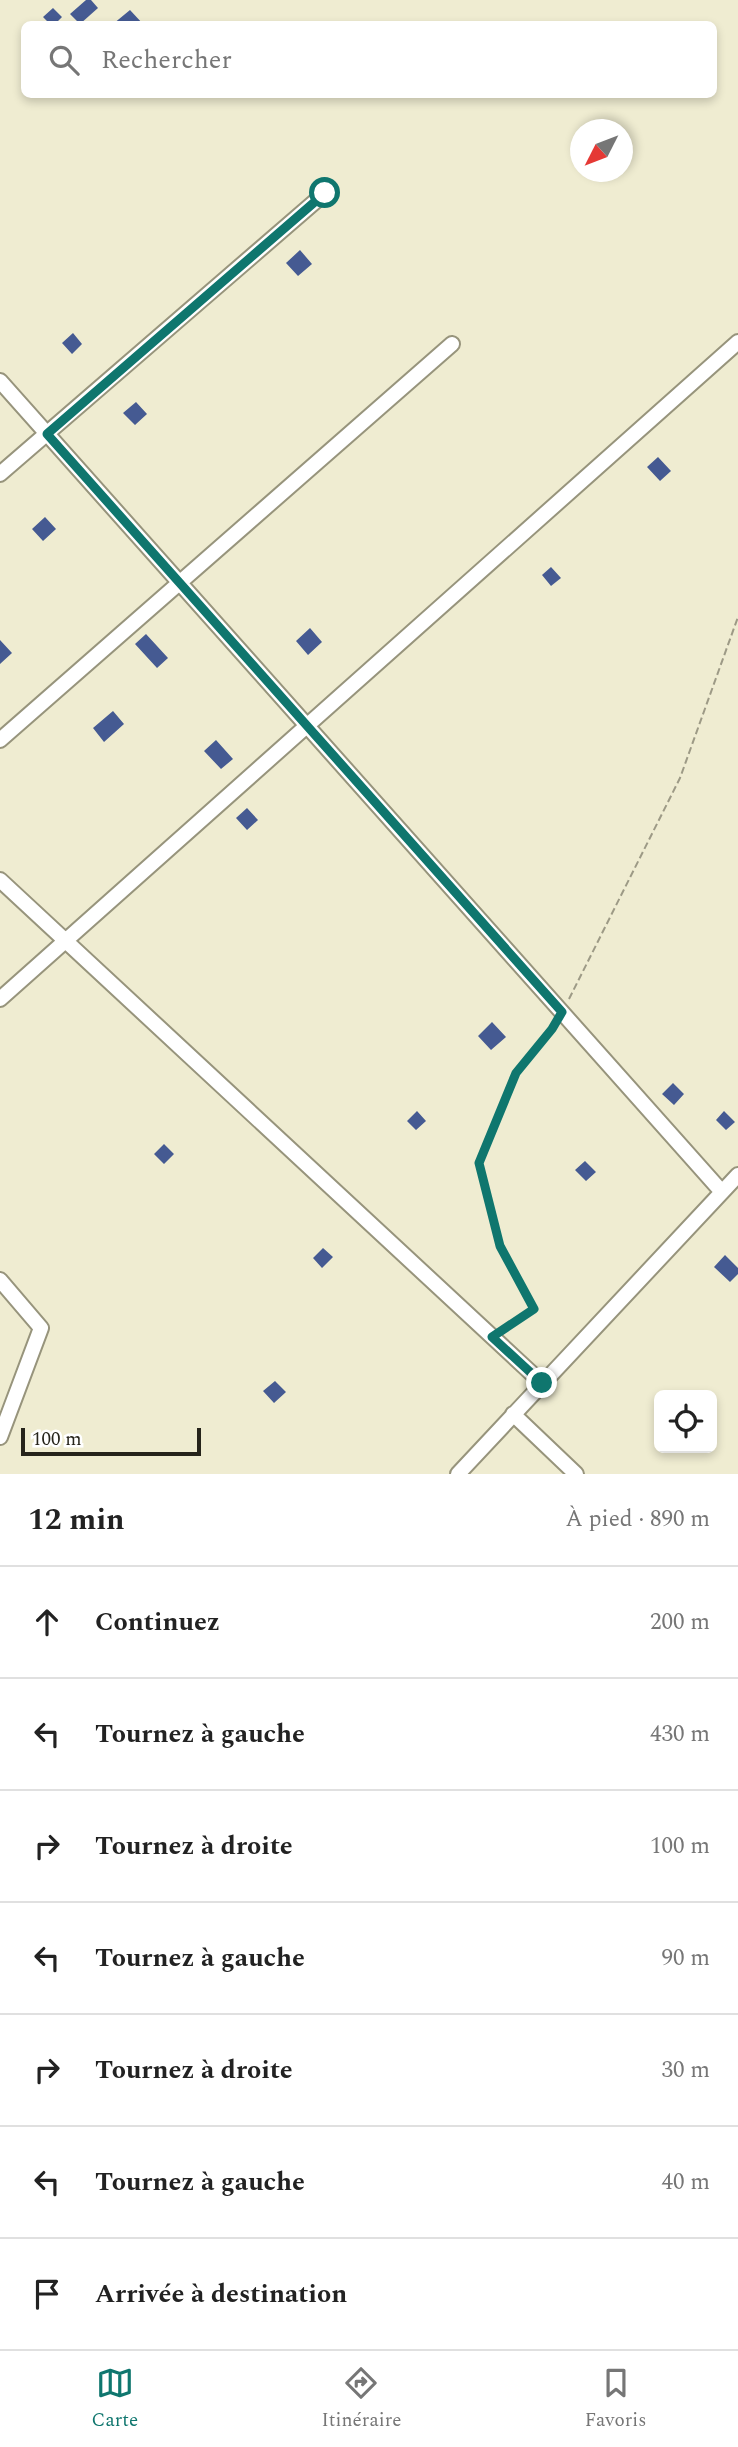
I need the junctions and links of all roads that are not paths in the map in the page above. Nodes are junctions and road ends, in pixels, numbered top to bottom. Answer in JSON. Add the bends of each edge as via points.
{"nodes":[{"id":1,"x":325,"y":193,"type":"dead end"},
{"id":2,"x":738,"y":342,"type":"edge"},
{"id":3,"x":453,"y":344,"type":"dead end"},
{"id":4,"x":0,"y":382,"type":"edge"},
{"id":5,"x":47,"y":434,"type":"junction"},
{"id":6,"x":0,"y":474,"type":"edge"},
{"id":7,"x":180,"y":583,"type":"junction"},
{"id":8,"x":307,"y":726,"type":"junction"},
{"id":9,"x":0,"y":740,"type":"edge"},
{"id":10,"x":0,"y":880,"type":"edge"},
{"id":11,"x":66,"y":941,"type":"junction"},
{"id":12,"x":0,"y":999,"type":"edge"},
{"id":13,"x":738,"y":1175,"type":"edge"},
{"id":14,"x":722,"y":1192,"type":"junction"},
{"id":15,"x":0,"y":1280,"type":"edge"},
{"id":16,"x":542,"y":1383,"type":"junction"},
{"id":17,"x":513,"y":1414,"type":"junction"},
{"id":18,"x":0,"y":1437,"type":"edge"},
{"id":19,"x":457,"y":1474,"type":"edge"},
{"id":20,"x":576,"y":1474,"type":"edge"}],
"edges":[{"from":1,"to":5,"type":"street"},
{"from":2,"to":8,"type":"street"},
{"from":3,"to":7,"type":"street"},
{"from":4,"to":5,"type":"street"},
{"from":5,"to":6,"type":"street"},
{"from":5,"to":7,"type":"street"},
{"from":7,"to":8,"type":"street"},
{"from":7,"to":9,"type":"street"},
{"from":8,"to":11,"type":"street"},
{"from":8,"to":14,"type":"street"},
{"from":10,"to":11,"type":"street"},
{"from":11,"to":12,"type":"street"},
{"from":11,"to":16,"type":"street"},
{"from":13,"to":14,"type":"street"},
{"from":14,"to":16,"type":"street"},
{"from":15,"to":18,"type":"street","via":[[41,1328]]},
{"from":16,"to":17,"type":"street"},
{"from":17,"to":19,"type":"street"},
{"from":17,"to":20,"type":"street"}]}
